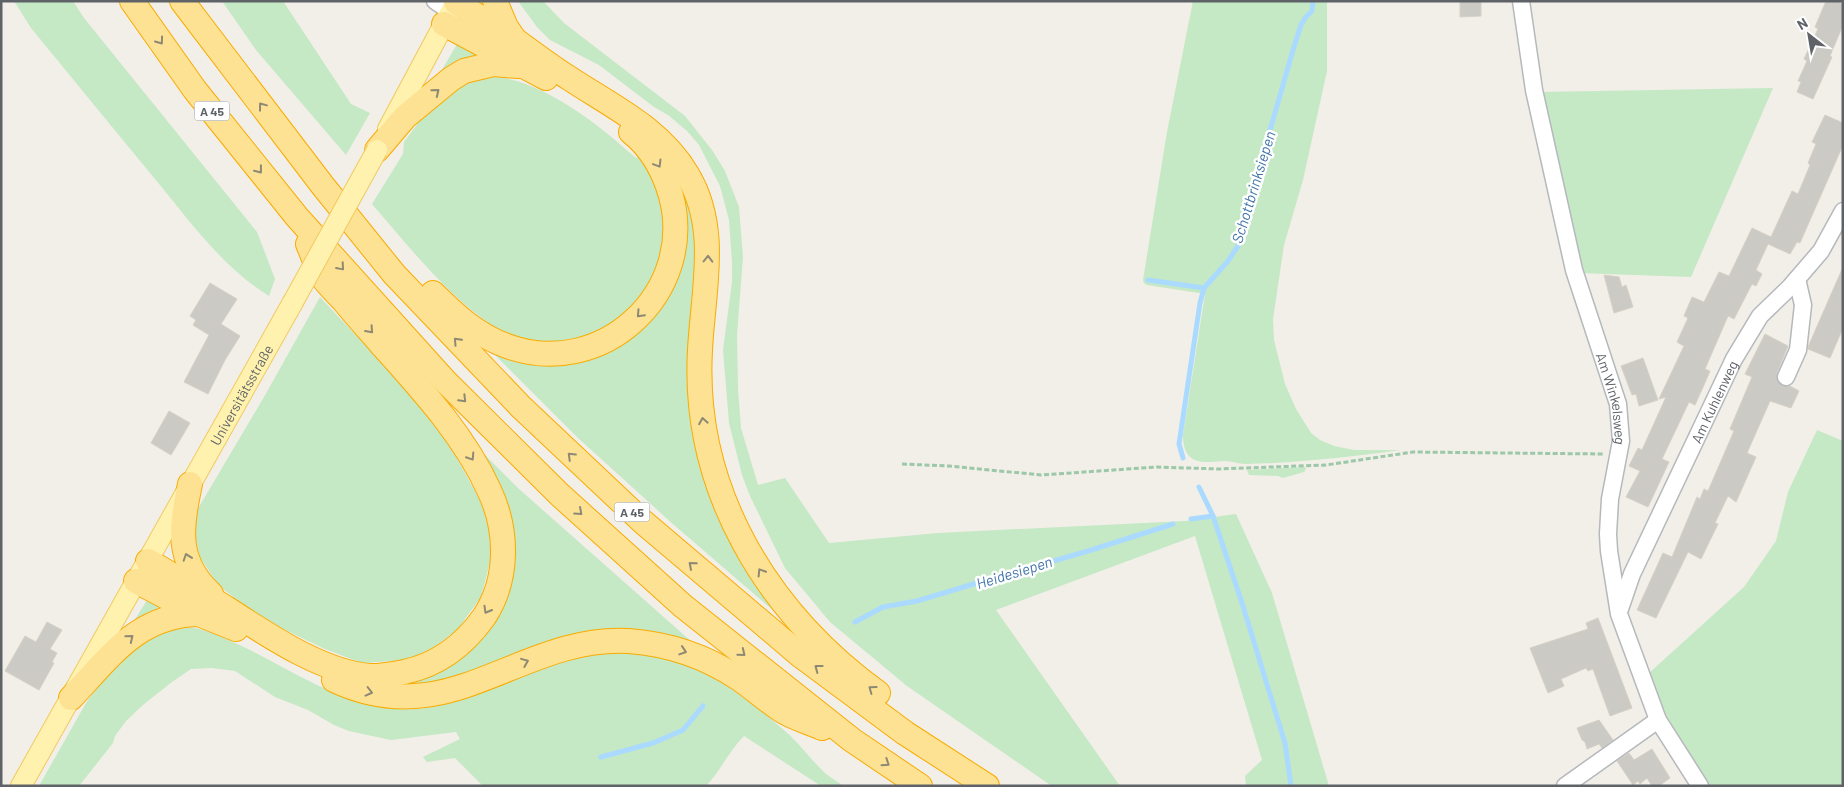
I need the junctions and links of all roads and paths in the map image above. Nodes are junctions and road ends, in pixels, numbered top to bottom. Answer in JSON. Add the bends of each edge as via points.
{"nodes":[{"id":1,"x":132,"y":1,"type":"edge"},
{"id":2,"x":182,"y":1,"type":"edge"},
{"id":3,"x":495,"y":1,"type":"edge"},
{"id":4,"x":1521,"y":1,"type":"edge"},
{"id":5,"x":448,"y":8,"type":"edge"},
{"id":6,"x":515,"y":40,"type":"junction"},
{"id":7,"x":526,"y":68,"type":"junction"},
{"id":8,"x":377,"y":150,"type":"junction"},
{"id":9,"x":323,"y":186,"type":"junction"},
{"id":10,"x":1843,"y":211,"type":"edge"},
{"id":11,"x":297,"y":218,"type":"junction"},
{"id":12,"x":1797,"y":279,"type":"junction"},
{"id":13,"x":1786,"y":377,"type":"dead end"},
{"id":14,"x":1619,"y":454,"type":"junction"},
{"id":15,"x":902,"y":464,"type":"dead end"},
{"id":16,"x":190,"y":484,"type":"junction"},
{"id":17,"x":142,"y":571,"type":"junction"},
{"id":18,"x":226,"y":609,"type":"junction"},
{"id":19,"x":201,"y":614,"type":"junction"},
{"id":20,"x":1619,"y":614,"type":"junction"},
{"id":21,"x":71,"y":698,"type":"junction"},
{"id":22,"x":1658,"y":720,"type":"junction"},
{"id":23,"x":852,"y":740,"type":"junction"},
{"id":24,"x":22,"y":786,"type":"edge"},
{"id":25,"x":920,"y":786,"type":"edge"},
{"id":26,"x":988,"y":786,"type":"edge"},
{"id":27,"x":1565,"y":786,"type":"edge"},
{"id":28,"x":1700,"y":786,"type":"edge"}],
"edges":[{"from":1,"to":11,"type":"highway","number":"A 45","one_way":true,"via":[[195,90]]},
{"from":9,"to":2,"type":"highway","number":"A 45","one_way":true},
{"from":3,"to":6,"type":"highway"},
{"from":4,"to":14,"type":"street","name":"Am Winkelsweg","via":[[1534,90],[1574,270],[1618,404],[1621,425]]},
{"from":5,"to":6,"type":"highway"},
{"from":5,"to":7,"type":"highway"},
{"from":5,"to":8,"type":"main road","name":"Universitätsstraße"},
{"from":26,"to":6,"type":"highway","one_way":true,"via":[[975,763],[867,685],[828,652],[793,616],[761,573],[724,500],[715,475],[702,414],[699,361],[708,255],[703,211],[697,192],[679,161],[652,134]]},
{"from":8,"to":7,"type":"highway","one_way":true,"via":[[405,117],[451,79],[493,64]]},
{"from":7,"to":9,"type":"highway","one_way":true,"via":[[568,89],[623,125],[652,154],[668,185],[675,220],[673,255],[659,290],[635,320],[620,332],[584,349],[546,355],[525,352],[492,339],[455,315],[372,225]]},
{"from":8,"to":16,"type":"main road","name":"Universitätsstraße","bridge":true},
{"from":26,"to":9,"type":"highway","number":"A 45","one_way":true,"via":[[905,733],[800,655],[643,522],[568,454],[469,354],[394,274]]},
{"from":10,"to":12,"type":"street","name":"Am Kuhlenweg","via":[[1821,251]]},
{"from":11,"to":18,"type":"highway","one_way":true,"via":[[323,278],[432,401],[477,467],[498,510],[504,546],[503,566],[489,609],[474,631],[444,657],[422,667],[388,675],[356,674],[333,668],[286,645]]},
{"from":11,"to":23,"type":"highway","number":"A 45","one_way":true,"via":[[445,381],[560,495],[683,606]]},
{"from":12,"to":13,"type":"street","via":[[1802,305],[1798,350]]},
{"from":12,"to":20,"type":"street","name":"Am Kuhlenweg","via":[[1760,316],[1734,359],[1635,567]]},
{"from":14,"to":15,"type":"path","via":[[1413,452],[1326,464],[1218,469],[1157,467],[1041,476]]},
{"from":14,"to":20,"type":"street","name":"Am Winkelsweg","via":[[1610,499],[1608,534]]},
{"from":16,"to":17,"type":"main road","name":"Universitätsstraße"},
{"from":18,"to":16,"type":"highway","one_way":true,"via":[[202,586],[186,556],[182,538]]},
{"from":17,"to":18,"type":"highway"},
{"from":17,"to":19,"type":"highway"},
{"from":17,"to":21,"type":"main road","name":"Universitätsstraße"},
{"from":21,"to":19,"type":"highway","one_way":true,"via":[[137,632],[170,617]]},
{"from":19,"to":23,"type":"highway","one_way":true,"via":[[223,622],[345,685],[408,698],[455,690],[558,650],[582,644],[626,641],[665,646],[720,667],[782,711]]},
{"from":20,"to":22,"type":"street","name":"Am Winkelsweg"},
{"from":21,"to":24,"type":"main road","name":"Universitätsstraße"},
{"from":22,"to":27,"type":"street"},
{"from":22,"to":28,"type":"street","name":"Am Winkelsweg"},
{"from":23,"to":25,"type":"highway","number":"A 45","one_way":true}]}
